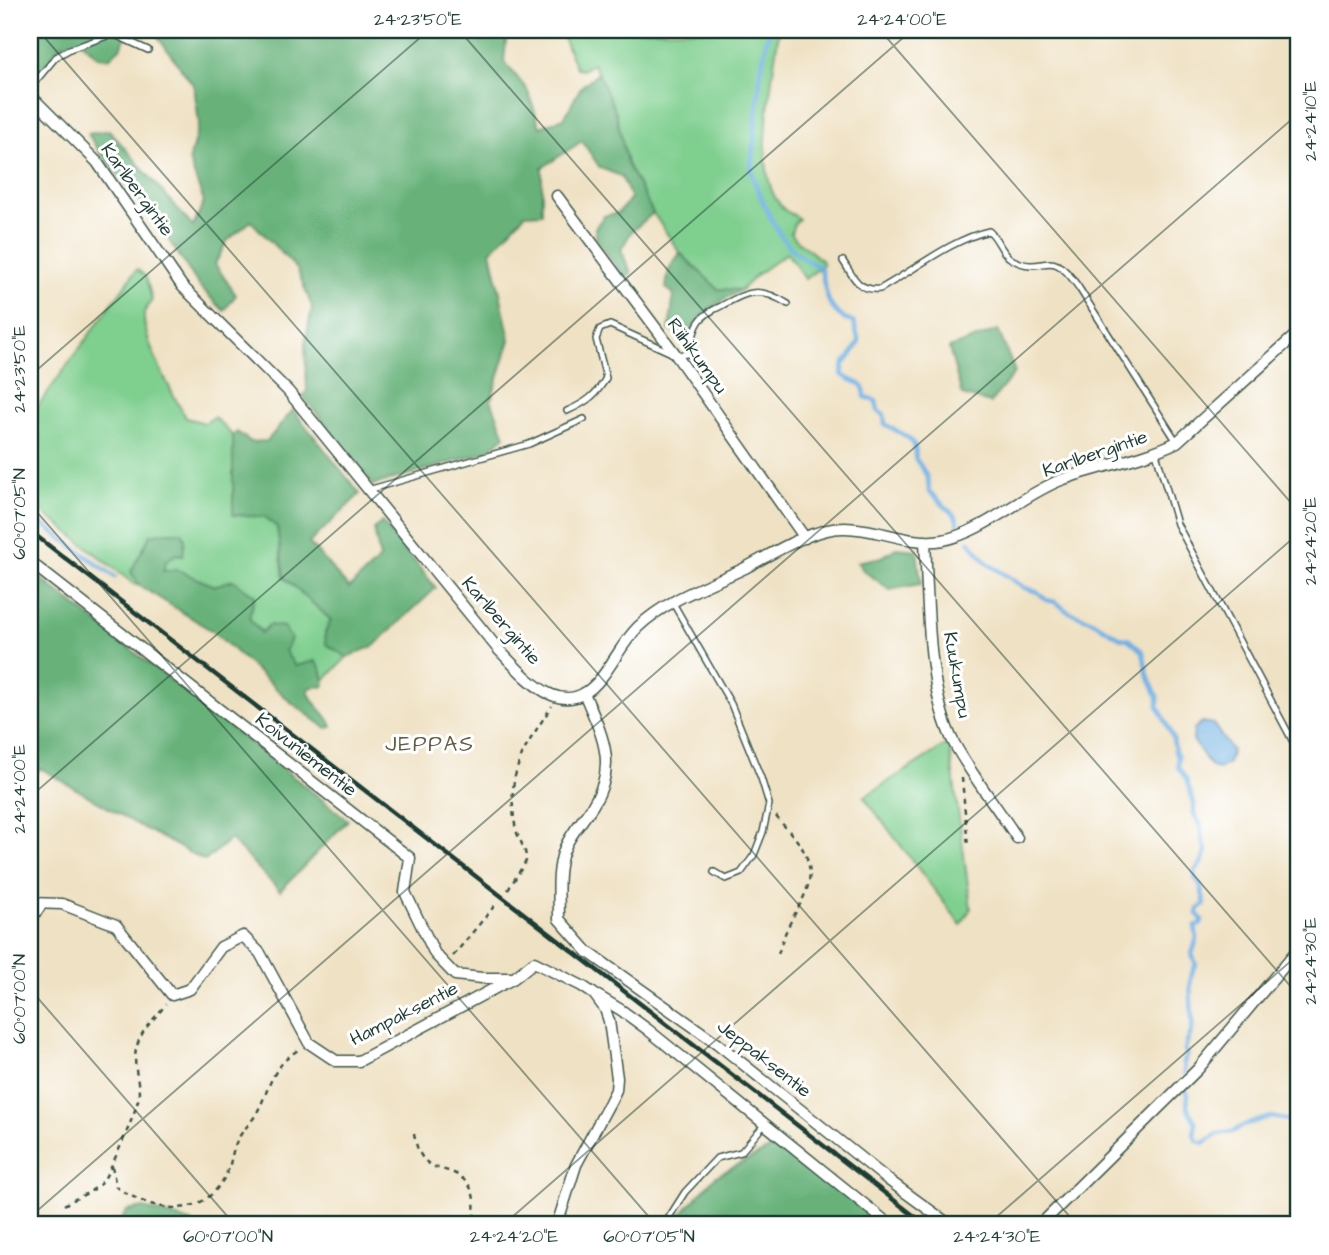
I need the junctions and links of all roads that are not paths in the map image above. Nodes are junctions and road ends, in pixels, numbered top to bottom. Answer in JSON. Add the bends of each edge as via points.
{"nodes":[{"id":1,"x":148,"y":50,"type":"dead end"},
{"id":2,"x":30,"y":88,"type":"edge"},
{"id":3,"x":30,"y":95,"type":"edge"},
{"id":4,"x":557,"y":197,"type":"dead end"},
{"id":5,"x":844,"y":261,"type":"dead end"},
{"id":6,"x":788,"y":304,"type":"dead end"},
{"id":7,"x":1299,"y":332,"type":"edge"},
{"id":8,"x":676,"y":355,"type":"junction"},
{"id":9,"x":567,"y":411,"type":"dead end"},
{"id":10,"x":584,"y":419,"type":"dead end"},
{"id":11,"x":1177,"y":442,"type":"junction"},
{"id":12,"x":1156,"y":453,"type":"junction"},
{"id":13,"x":368,"y":490,"type":"junction"},
{"id":14,"x":805,"y":538,"type":"junction"},
{"id":15,"x":926,"y":541,"type":"junction"},
{"id":16,"x":30,"y":562,"type":"edge"},
{"id":17,"x":673,"y":603,"type":"junction"},
{"id":18,"x":584,"y":693,"type":"junction"},
{"id":19,"x":1299,"y":753,"type":"edge"},
{"id":20,"x":1017,"y":838,"type":"dead end"},
{"id":21,"x":714,"y":872,"type":"dead end"},
{"id":22,"x":30,"y":903,"type":"edge"},
{"id":23,"x":45,"y":904,"type":"junction"},
{"id":24,"x":30,"y":924,"type":"edge"},
{"id":25,"x":1299,"y":948,"type":"edge"},
{"id":26,"x":514,"y":978,"type":"junction"},
{"id":27,"x":594,"y":994,"type":"junction"},
{"id":28,"x":765,"y":1124,"type":"junction"},
{"id":29,"x":557,"y":1225,"type":"edge"},
{"id":30,"x":664,"y":1225,"type":"edge"},
{"id":31,"x":890,"y":1225,"type":"edge"},
{"id":32,"x":950,"y":1225,"type":"edge"},
{"id":33,"x":1040,"y":1225,"type":"edge"}],
"edges":[{"from":1,"to":2,"type":"lane","via":[[113,34],[56,57]]},
{"from":3,"to":13,"type":"street","name":"Karlbergintie","via":[[97,162],[182,286],[288,391]]},
{"from":4,"to":8,"type":"street","name":"Riihikumpu"},
{"from":5,"to":11,"type":"lane","via":[[857,282],[868,290],[880,289],[967,238],[989,231],[1010,259],[1024,264],[1055,262],[1067,270]]},
{"from":6,"to":8,"type":"lane","via":[[760,293],[744,293],[707,313],[697,324],[688,354]]},
{"from":7,"to":11,"type":"street","name":"Karlbergintie"},
{"from":8,"to":9,"type":"lane","via":[[610,325],[600,328],[596,339],[606,378],[598,392]]},
{"from":8,"to":14,"type":"street","name":"Riihikumpu"},
{"from":10,"to":13,"type":"lane","via":[[529,444]]},
{"from":11,"to":12,"type":"street","name":"Karlbergintie"},
{"from":12,"to":15,"type":"street","name":"Karlbergintie","via":[[1060,481],[961,534]]},
{"from":12,"to":19,"type":"lane","via":[[1177,524]]},
{"from":13,"to":18,"type":"street","name":"Karlbergintie","via":[[498,649],[532,683],[558,698]]},
{"from":14,"to":15,"type":"street","name":"Karlbergintie","via":[[841,527]]},
{"from":14,"to":17,"type":"street","name":"Karlbergintie"},
{"from":15,"to":20,"type":"street","name":"Kuukumpu","via":[[929,616],[942,712],[954,743]]},
{"from":16,"to":26,"type":"street","name":"Koivuniementie","via":[[410,858],[405,892],[435,954],[455,975]]},
{"from":17,"to":18,"type":"street","name":"Karlbergintie","via":[[636,628],[599,681]]},
{"from":17,"to":21,"type":"lane","via":[[731,704],[769,804],[754,855],[741,873],[726,879]]},
{"from":18,"to":32,"type":"street","name":"Jeppaksentie","via":[[602,735],[607,768],[605,784],[564,850],[559,919],[588,952],[718,1044]]},
{"from":22,"to":23,"type":"street"},
{"from":23,"to":24,"type":"lane"},
{"from":23,"to":26,"type":"street","name":"Hampaksentie","via":[[62,904],[116,925],[172,995],[190,989],[221,947],[243,936],[260,953],[309,1043],[336,1061],[359,1061]]},
{"from":25,"to":33,"type":"street","via":[[1198,1069]]},
{"from":26,"to":27,"type":"street","name":"Hampaksentie","via":[[534,962]]},
{"from":27,"to":28,"type":"street","via":[[647,1029]]},
{"from":27,"to":29,"type":"street","via":[[609,1021],[616,1090],[576,1165]]},
{"from":28,"to":30,"type":"lane","via":[[741,1152],[717,1158],[685,1192]]},
{"from":28,"to":31,"type":"street"}]}
